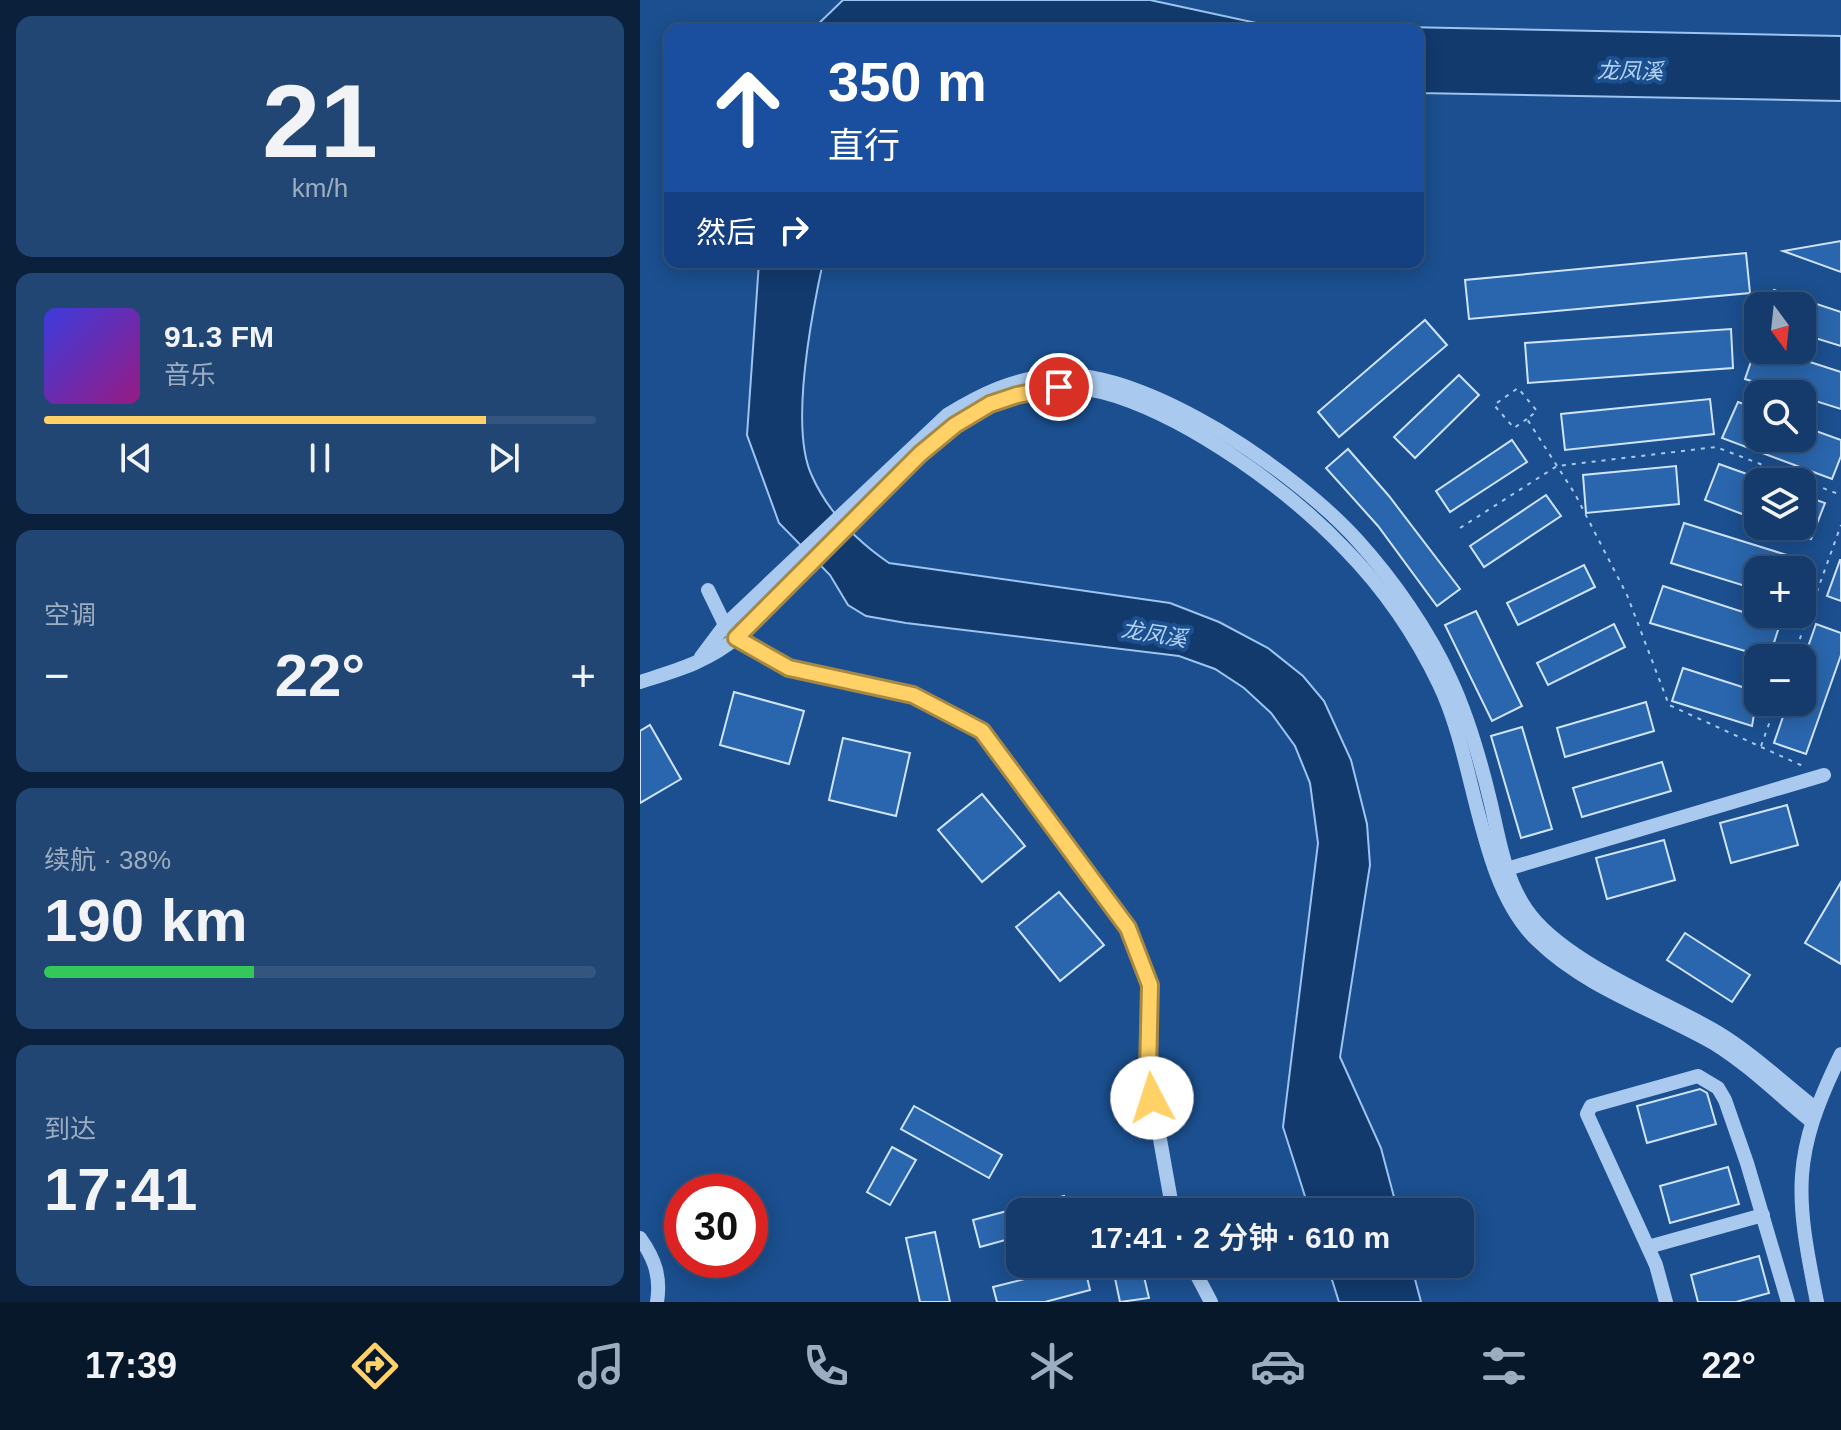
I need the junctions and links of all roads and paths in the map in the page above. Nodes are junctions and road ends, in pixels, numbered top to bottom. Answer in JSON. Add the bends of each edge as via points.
{"nodes":[{"id":1,"x":987,"y":398,"type":"junction"},
{"id":2,"x":1527,"y":419,"type":"junction"},
{"id":3,"x":1557,"y":466,"type":"junction"},
{"id":4,"x":1841,"y":495,"type":"edge"},
{"id":5,"x":1841,"y":525,"type":"edge"},
{"id":6,"x":1460,"y":528,"type":"dead end"},
{"id":7,"x":708,"y":590,"type":"dead end"},
{"id":8,"x":764,"y":597,"type":"junction"},
{"id":9,"x":725,"y":625,"type":"junction"},
{"id":10,"x":736,"y":638,"type":"junction"},
{"id":11,"x":1798,"y":644,"type":"edge"},
{"id":12,"x":696,"y":664,"type":"junction"},
{"id":13,"x":640,"y":682,"type":"edge"},
{"id":14,"x":1772,"y":716,"type":"edge"},
{"id":15,"x":1761,"y":747,"type":"junction"},
{"id":16,"x":1824,"y":775,"type":"joint"},
{"id":17,"x":1503,"y":876,"type":"junction"},
{"id":18,"x":1841,"y":1054,"type":"edge"},
{"id":19,"x":1813,"y":1115,"type":"junction"},
{"id":20,"x":1170,"y":1198,"type":"edge"},
{"id":21,"x":1763,"y":1215,"type":"junction"},
{"id":22,"x":640,"y":1238,"type":"edge"},
{"id":23,"x":1648,"y":1247,"type":"junction"},
{"id":24,"x":1198,"y":1278,"type":"edge"},
{"id":25,"x":657,"y":1302,"type":"edge"},
{"id":26,"x":1211,"y":1302,"type":"edge"},
{"id":27,"x":1666,"y":1302,"type":"edge"},
{"id":28,"x":1788,"y":1302,"type":"edge"},
{"id":29,"x":1817,"y":1302,"type":"edge"}],
"edges":[{"from":1,"to":8,"type":"street"},
{"from":1,"to":17,"type":"street","via":[[1059,387],[1114,395],[1184,428],[1302,507],[1348,551],[1399,615],[1440,685],[1468,761],[1492,863]]},
{"from":1,"to":17,"type":"street","via":[[1012,382],[1057,375],[1115,381],[1191,415],[1311,496],[1359,541],[1409,607],[1451,679],[1480,757]]},
{"from":2,"to":2,"type":"path","via":[[1537,411],[1518,388],[1494,405],[1514,428]]},
{"from":2,"to":3,"type":"path"},
{"from":3,"to":4,"type":"path","via":[[1716,447]]},
{"from":3,"to":6,"type":"path"},
{"from":3,"to":15,"type":"path","via":[[1627,595],[1669,705]]},
{"from":5,"to":11,"type":"path"},
{"from":7,"to":9,"type":"street"},
{"from":8,"to":9,"type":"street"},
{"from":8,"to":10,"type":"street"},
{"from":9,"to":10,"type":"street"},
{"from":9,"to":12,"type":"street"},
{"from":10,"to":12,"type":"street"},
{"from":10,"to":20,"type":"street","via":[[789,668],[913,695],[982,731],[1128,928],[1150,985],[1148,1072]]},
{"from":12,"to":13,"type":"street"},
{"from":14,"to":15,"type":"path"},
{"from":15,"to":16,"type":"path"},
{"from":16,"to":17,"type":"street"},
{"from":17,"to":19,"type":"street","via":[[1547,933],[1721,1034]]},
{"from":18,"to":19,"type":"street"},
{"from":19,"to":29,"type":"street","via":[[1799,1182]]},
{"from":21,"to":23,"type":"street"},
{"from":21,"to":23,"type":"street","via":[[1725,1100],[1709,1081],[1698,1076],[1591,1106],[1587,1114],[1593,1130]]},
{"from":21,"to":28,"type":"street"},
{"from":22,"to":25,"type":"street","via":[[660,1282]]},
{"from":23,"to":27,"type":"street"},
{"from":24,"to":26,"type":"street"}]}
